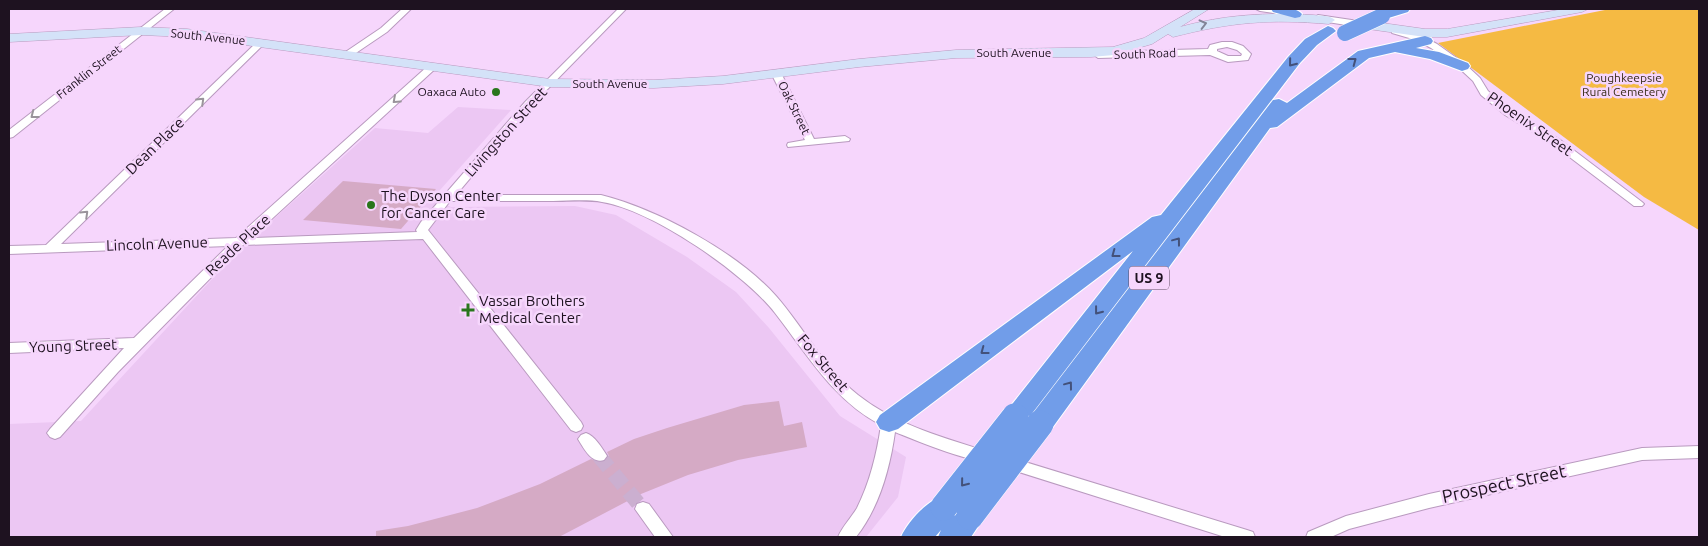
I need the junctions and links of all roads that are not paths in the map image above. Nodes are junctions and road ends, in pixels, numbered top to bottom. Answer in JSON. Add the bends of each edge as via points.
{"nodes":[{"id":1,"x":170,"y":9,"type":"edge"},
{"id":2,"x":407,"y":9,"type":"edge"},
{"id":3,"x":622,"y":9,"type":"edge"},
{"id":4,"x":1203,"y":9,"type":"edge"},
{"id":5,"x":1260,"y":9,"type":"edge"},
{"id":6,"x":1278,"y":9,"type":"edge"},
{"id":7,"x":1403,"y":9,"type":"edge"},
{"id":8,"x":1582,"y":9,"type":"edge"},
{"id":9,"x":1295,"y":14,"type":"junction"},
{"id":10,"x":1372,"y":16,"type":"edge"},
{"id":11,"x":1334,"y":28,"type":"junction"},
{"id":12,"x":141,"y":31,"type":"junction"},
{"id":13,"x":1462,"y":32,"type":"junction"},
{"id":14,"x":9,"y":38,"type":"edge"},
{"id":15,"x":1425,"y":41,"type":"junction"},
{"id":16,"x":260,"y":43,"type":"junction"},
{"id":17,"x":1140,"y":44,"type":"junction"},
{"id":18,"x":1378,"y":50,"type":"junction"},
{"id":19,"x":1212,"y":52,"type":"dead end"},
{"id":20,"x":1078,"y":53,"type":"junction"},
{"id":21,"x":347,"y":55,"type":"junction"},
{"id":22,"x":1462,"y":66,"type":"junction"},
{"id":23,"x":432,"y":67,"type":"junction"},
{"id":24,"x":776,"y":73,"type":"junction"},
{"id":25,"x":550,"y":83,"type":"junction"},
{"id":26,"x":1258,"y":132,"type":"junction"},
{"id":27,"x":9,"y":135,"type":"edge"},
{"id":28,"x":845,"y":139,"type":"dead end"},
{"id":29,"x":811,"y":143,"type":"junction"},
{"id":30,"x":792,"y":145,"type":"dead end"},
{"id":31,"x":447,"y":198,"type":"junction"},
{"id":32,"x":1182,"y":204,"type":"junction"},
{"id":33,"x":1638,"y":204,"type":"dead end"},
{"id":34,"x":425,"y":235,"type":"junction"},
{"id":35,"x":241,"y":241,"type":"junction"},
{"id":36,"x":50,"y":248,"type":"junction"},
{"id":37,"x":9,"y":250,"type":"edge"},
{"id":38,"x":138,"y":343,"type":"junction"},
{"id":39,"x":9,"y":348,"type":"edge"},
{"id":40,"x":1027,"y":420,"type":"junction"},
{"id":41,"x":889,"y":422,"type":"junction"},
{"id":42,"x":576,"y":426,"type":"dead end"},
{"id":43,"x":55,"y":433,"type":"dead end"},
{"id":44,"x":586,"y":439,"type":"dead end"},
{"id":45,"x":1699,"y":452,"type":"edge"},
{"id":46,"x":599,"y":456,"type":"tunnel mouth"},
{"id":47,"x":643,"y":509,"type":"tunnel mouth"},
{"id":48,"x":955,"y":524,"type":"edge"},
{"id":49,"x":665,"y":537,"type":"edge"},
{"id":50,"x":846,"y":537,"type":"edge"},
{"id":51,"x":916,"y":537,"type":"edge"},
{"id":52,"x":1247,"y":537,"type":"edge"},
{"id":53,"x":1314,"y":537,"type":"edge"}],
"edges":[{"from":1,"to":12,"type":"street","name":"Franklin Street"},
{"from":2,"to":21,"type":"street","via":[[384,30]]},
{"from":3,"to":25,"type":"street","name":"Livingston Street"},
{"from":4,"to":17,"type":"street","name":"South Avenue"},
{"from":5,"to":9,"type":"street"},
{"from":6,"to":9,"type":"highway"},
{"from":7,"to":10,"type":"highway","number":"US 9"},
{"from":8,"to":13,"type":"street"},
{"from":9,"to":11,"type":"street"},
{"from":10,"to":11,"type":"highway","number":"US 9","bridge":true},
{"from":10,"to":11,"type":"street"},
{"from":10,"to":13,"type":"street","via":[[1433,33]]},
{"from":10,"to":15,"type":"street"},
{"from":17,"to":11,"type":"street","one_way":true,"via":[[1202,24],[1226,20],[1270,17]]},
{"from":11,"to":26,"type":"highway","number":"US 9","via":[[1326,45]]},
{"from":11,"to":32,"type":"highway","number":"US 9","one_way":true,"via":[[1311,42],[1294,60]]},
{"from":12,"to":14,"type":"street","name":"South Avenue"},
{"from":12,"to":16,"type":"street","name":"South Avenue","via":[[187,33]]},
{"from":12,"to":27,"type":"street","name":"Franklin Street","one_way":true},
{"from":13,"to":15,"type":"street"},
{"from":15,"to":18,"type":"highway"},
{"from":15,"to":22,"type":"street","name":"Phoenix Street"},
{"from":16,"to":21,"type":"street","name":"South Avenue"},
{"from":36,"to":16,"type":"street","name":"Dean Place","one_way":true},
{"from":17,"to":20,"type":"street","name":"South Avenue","via":[[1114,51]]},
{"from":18,"to":22,"type":"highway","via":[[1421,52]]},
{"from":26,"to":18,"type":"highway","one_way":true,"via":[[1360,56]]},
{"from":19,"to":20,"type":"street","name":"South Road"},
{"from":20,"to":24,"type":"street","name":"South Avenue","via":[[956,54]]},
{"from":21,"to":23,"type":"street","name":"South Avenue"},
{"from":22,"to":33,"type":"street","name":"Phoenix Street","via":[[1477,80],[1484,93],[1508,113],[1539,131]]},
{"from":23,"to":25,"type":"street","name":"South Avenue"},
{"from":23,"to":35,"type":"street","name":"Reade Place","one_way":true},
{"from":24,"to":25,"type":"street","name":"South Avenue","via":[[688,83]]},
{"from":24,"to":29,"type":"street","name":"Oak Street"},
{"from":25,"to":31,"type":"street","name":"Livingston Street"},
{"from":40,"to":26,"type":"highway","number":"US 9","one_way":true},
{"from":28,"to":29,"type":"street"},
{"from":29,"to":30,"type":"street"},
{"from":31,"to":34,"type":"street","name":"Livingston Street","via":[[425,224],[422,230]]},
{"from":31,"to":41,"type":"street","name":"Fox Street","via":[[601,198],[637,209],[740,270],[769,297],[834,380],[868,410]]},
{"from":32,"to":40,"type":"highway","number":"US 9","one_way":true},
{"from":32,"to":41,"type":"highway","one_way":true},
{"from":34,"to":35,"type":"street","name":"Lincoln Avenue"},
{"from":34,"to":42,"type":"street"},
{"from":35,"to":36,"type":"street","name":"Lincoln Avenue"},
{"from":35,"to":38,"type":"street","name":"Reade Place"},
{"from":36,"to":37,"type":"street","name":"Lincoln Avenue"},
{"from":38,"to":39,"type":"street","name":"Young Street"},
{"from":38,"to":43,"type":"street","name":"Reade Place"},
{"from":40,"to":48,"type":"highway","number":"US 9","bridge":true},
{"from":41,"to":50,"type":"street","via":[[887,442],[872,488],[859,518]]},
{"from":41,"to":52,"type":"street","name":"Fox Street","via":[[938,442]]},
{"from":44,"to":46,"type":"street"},
{"from":45,"to":53,"type":"street","name":"Prospect Street","via":[[1642,454],[1477,490],[1346,523]]},
{"from":47,"to":49,"type":"street"},
{"from":48,"to":51,"type":"highway","number":"US 9"}]}
